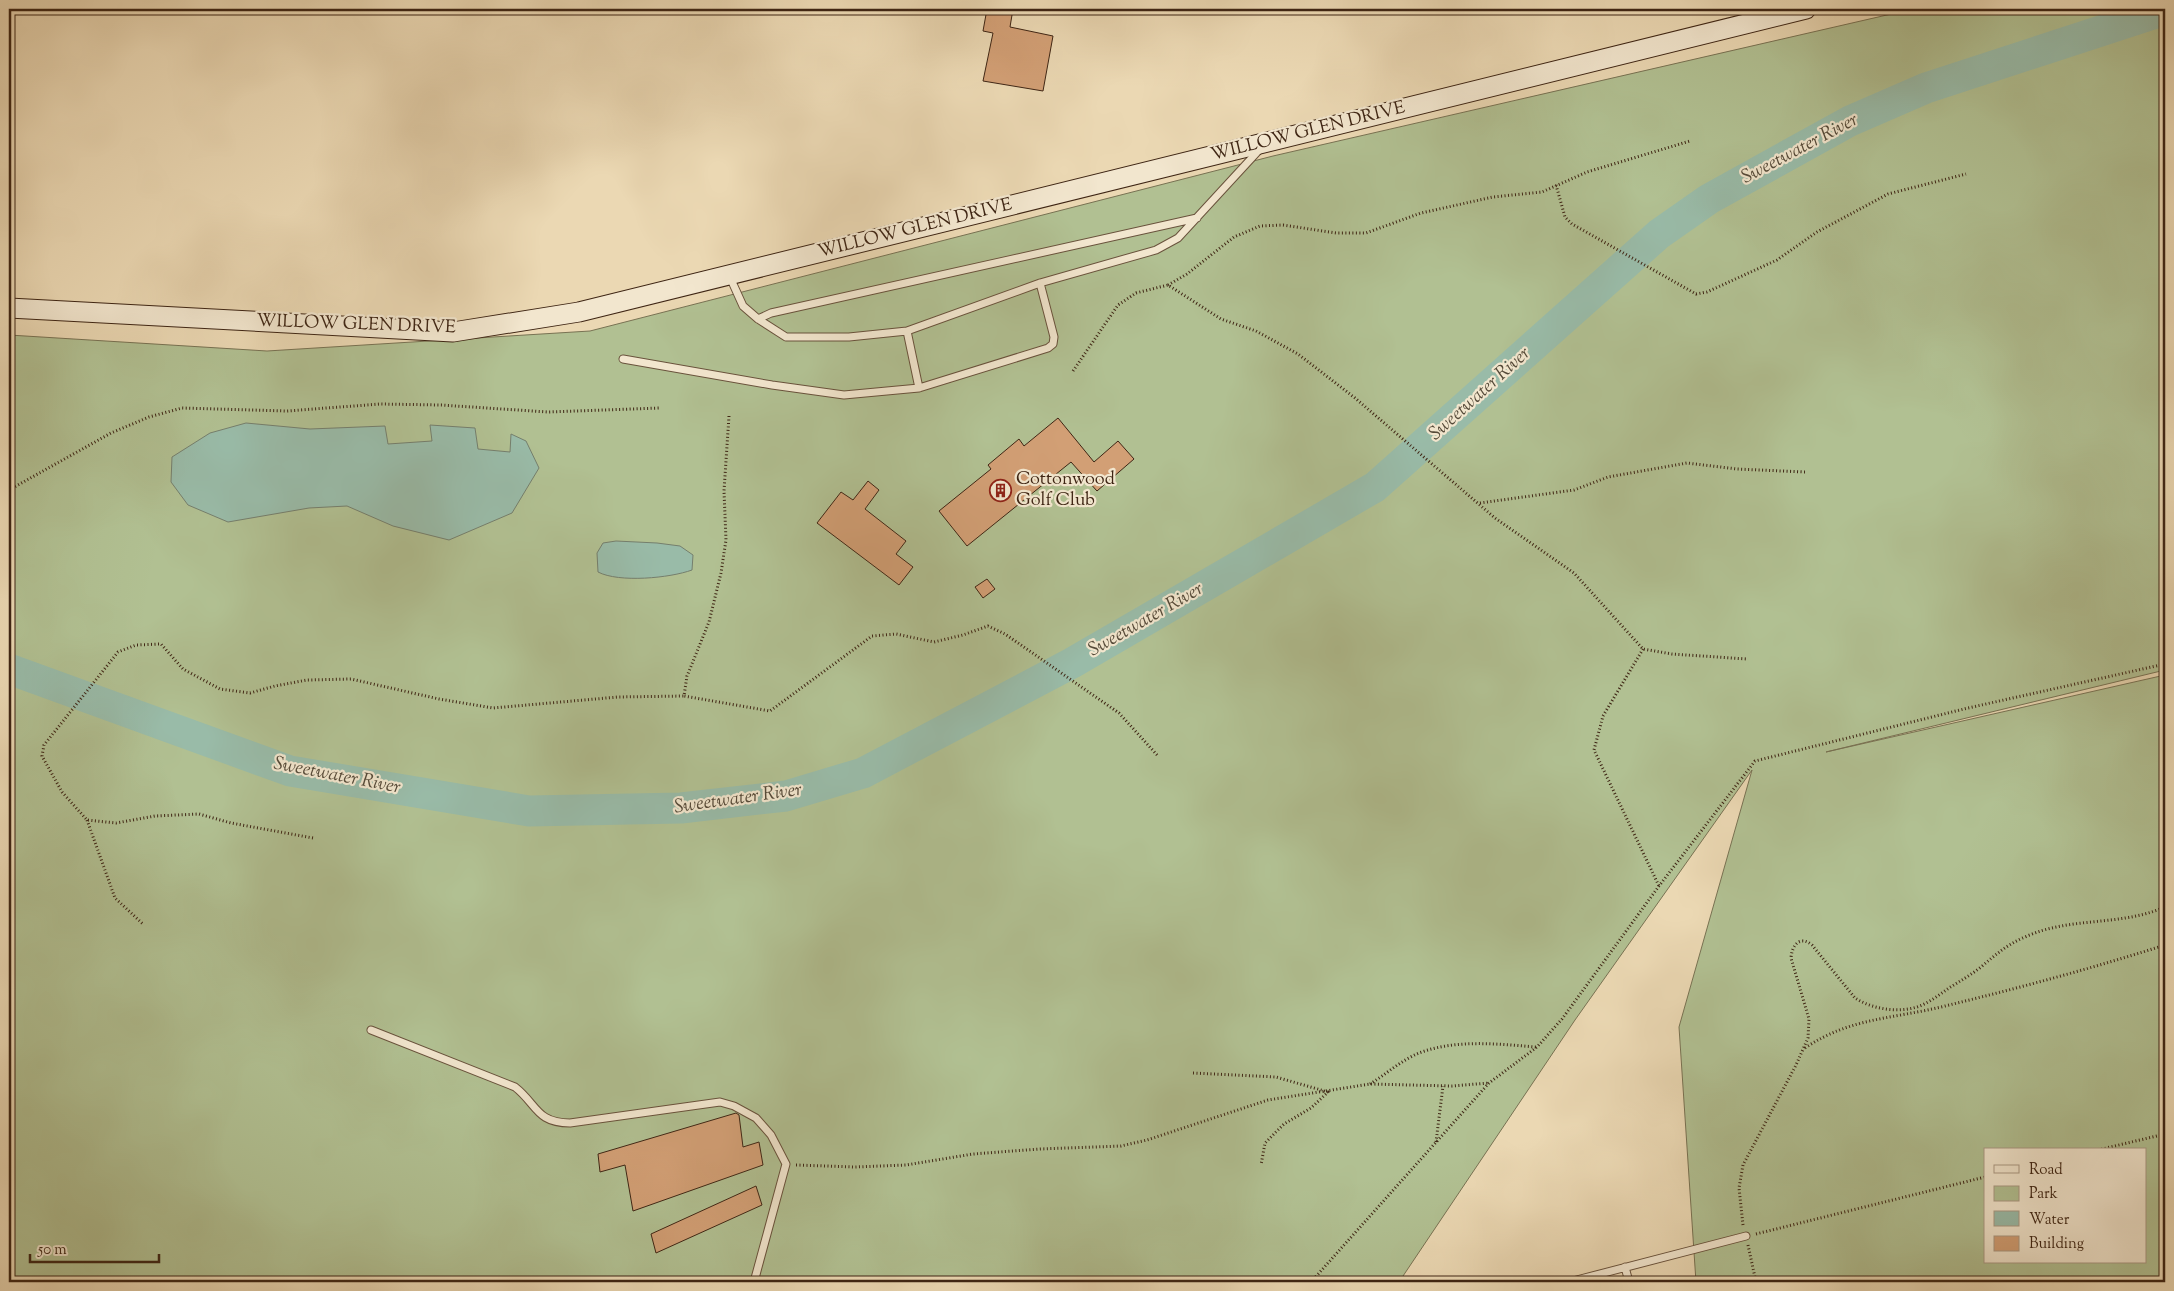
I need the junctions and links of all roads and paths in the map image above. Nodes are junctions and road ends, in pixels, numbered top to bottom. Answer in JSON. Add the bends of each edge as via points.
{"nodes":[{"id":1,"x":1798,"y":10,"type":"edge"},
{"id":2,"x":1690,"y":141,"type":"dead end"},
{"id":3,"x":1265,"y":143,"type":"junction"},
{"id":4,"x":1966,"y":174,"type":"dead end"},
{"id":5,"x":1556,"y":185,"type":"junction"},
{"id":6,"x":1197,"y":218,"type":"junction"},
{"id":7,"x":729,"y":274,"type":"junction"},
{"id":8,"x":1040,"y":283,"type":"junction"},
{"id":9,"x":1168,"y":285,"type":"junction"},
{"id":10,"x":9,"y":308,"type":"edge"},
{"id":11,"x":758,"y":319,"type":"junction"},
{"id":12,"x":907,"y":331,"type":"junction"},
{"id":13,"x":623,"y":359,"type":"dead end"},
{"id":14,"x":1073,"y":371,"type":"dead end"},
{"id":15,"x":919,"y":388,"type":"junction"},
{"id":16,"x":659,"y":408,"type":"dead end"},
{"id":17,"x":729,"y":416,"type":"dead end"},
{"id":18,"x":1805,"y":472,"type":"dead end"},
{"id":19,"x":9,"y":490,"type":"edge"},
{"id":20,"x":1479,"y":503,"type":"junction"},
{"id":21,"x":1643,"y":649,"type":"junction"},
{"id":22,"x":1747,"y":659,"type":"dead end"},
{"id":23,"x":2165,"y":664,"type":"edge"},
{"id":24,"x":684,"y":696,"type":"junction"},
{"id":25,"x":1158,"y":756,"type":"dead end"},
{"id":26,"x":87,"y":820,"type":"junction"},
{"id":27,"x":313,"y":838,"type":"dead end"},
{"id":28,"x":1659,"y":886,"type":"junction"},
{"id":29,"x":2165,"y":907,"type":"edge"},
{"id":30,"x":144,"y":926,"type":"dead end"},
{"id":31,"x":2165,"y":945,"type":"edge"},
{"id":32,"x":371,"y":1030,"type":"dead end"},
{"id":33,"x":1537,"y":1047,"type":"junction"},
{"id":34,"x":1804,"y":1048,"type":"junction"},
{"id":35,"x":1192,"y":1073,"type":"dead end"},
{"id":36,"x":1489,"y":1083,"type":"junction"},
{"id":37,"x":1370,"y":1084,"type":"junction"},
{"id":38,"x":1443,"y":1086,"type":"junction"},
{"id":39,"x":1328,"y":1092,"type":"junction"},
{"id":40,"x":2165,"y":1134,"type":"edge"},
{"id":41,"x":1436,"y":1143,"type":"junction"},
{"id":42,"x":2106,"y":1148,"type":"edge"},
{"id":43,"x":786,"y":1164,"type":"junction"},
{"id":44,"x":1261,"y":1165,"type":"dead end"},
{"id":45,"x":1984,"y":1177,"type":"edge"},
{"id":46,"x":1746,"y":1236,"type":"junction"},
{"id":47,"x":1624,"y":1267,"type":"junction"},
{"id":48,"x":9,"y":1278,"type":"edge"},
{"id":49,"x":16,"y":1282,"type":"edge"},
{"id":50,"x":754,"y":1282,"type":"edge"},
{"id":51,"x":1311,"y":1282,"type":"edge"},
{"id":52,"x":1569,"y":1282,"type":"edge"},
{"id":53,"x":1629,"y":1282,"type":"edge"},
{"id":54,"x":1756,"y":1282,"type":"edge"}],
"edges":[{"from":1,"to":3,"type":"main road","name":"WILLOW GLEN DRIVE"},
{"from":2,"to":5,"type":"path","via":[[1587,172]]},
{"from":3,"to":6,"type":"lane"},
{"from":3,"to":7,"type":"main road","name":"WILLOW GLEN DRIVE"},
{"from":4,"to":5,"type":"path","via":[[1888,194],[1817,232],[1778,260],[1696,294],[1572,224],[1564,217]]},
{"from":5,"to":9,"type":"path","via":[[1542,192],[1493,197],[1421,213],[1366,233],[1336,233],[1283,225],[1260,226],[1234,237]]},
{"from":6,"to":8,"type":"lane","via":[[1178,238],[1156,250]]},
{"from":6,"to":11,"type":"lane","via":[[771,312]]},
{"from":7,"to":10,"type":"main road","name":"WILLOW GLEN DRIVE","via":[[579,312],[453,332]]},
{"from":7,"to":11,"type":"lane","via":[[743,306]]},
{"from":8,"to":12,"type":"lane"},
{"from":8,"to":15,"type":"lane","via":[[1053,344]]},
{"from":9,"to":14,"type":"path","via":[[1136,293],[1118,305]]},
{"from":9,"to":20,"type":"path","via":[[1221,319],[1256,332],[1298,354]]},
{"from":11,"to":12,"type":"lane","via":[[786,337],[849,337]]},
{"from":12,"to":15,"type":"lane"},
{"from":13,"to":15,"type":"lane","via":[[844,395]]},
{"from":16,"to":19,"type":"path","via":[[548,412],[380,404],[287,411],[182,408],[111,433]]},
{"from":17,"to":24,"type":"path","via":[[724,491],[726,540],[721,574],[709,622],[687,676]]},
{"from":18,"to":20,"type":"path","via":[[1687,463],[1608,478],[1574,490]]},
{"from":20,"to":21,"type":"path","via":[[1495,518],[1574,573]]},
{"from":21,"to":22,"type":"path"},
{"from":21,"to":28,"type":"path","via":[[1603,716],[1594,750]]},
{"from":23,"to":28,"type":"path","via":[[1968,708],[1755,761]]},
{"from":24,"to":25,"type":"path","via":[[770,711],[872,636],[896,634],[934,642],[988,626],[1005,634],[1119,713]]},
{"from":24,"to":26,"type":"path","via":[[618,697],[493,708],[439,700],[351,678],[307,680],[250,693],[220,689],[190,673],[161,644],[136,645],[118,652],[44,744],[42,756],[58,784]]},
{"from":26,"to":27,"type":"path","via":[[116,823],[155,816],[199,814]]},
{"from":26,"to":30,"type":"path","via":[[115,898]]},
{"from":28,"to":33,"type":"path","via":[[1562,1020]]},
{"from":29,"to":34,"type":"path","via":[[2140,916],[2072,922],[2026,936],[2001,950],[1935,998],[1916,1008],[1896,1010],[1863,1003],[1855,998],[1812,945],[1801,941],[1796,943],[1791,958],[1809,1019]]},
{"from":31,"to":34,"type":"path","via":[[1950,1005],[1864,1020]]},
{"from":32,"to":43,"type":"lane","via":[[515,1086],[538,1114],[554,1122],[570,1123],[720,1102],[734,1106],[764,1126]]},
{"from":33,"to":36,"type":"path"},
{"from":33,"to":37,"type":"path","via":[[1449,1045],[1418,1054]]},
{"from":34,"to":46,"type":"path","via":[[1743,1165],[1739,1188]]},
{"from":35,"to":39,"type":"path","via":[[1276,1077]]},
{"from":36,"to":38,"type":"path"},
{"from":36,"to":41,"type":"path"},
{"from":37,"to":38,"type":"path"},
{"from":37,"to":39,"type":"path"},
{"from":38,"to":41,"type":"path"},
{"from":39,"to":43,"type":"path","via":[[1268,1100],[1120,1146],[1040,1148],[906,1165]]},
{"from":39,"to":44,"type":"path","via":[[1311,1108],[1284,1124],[1265,1143]]},
{"from":40,"to":42,"type":"path"},
{"from":41,"to":51,"type":"path"},
{"from":43,"to":50,"type":"lane"},
{"from":45,"to":46,"type":"path"},
{"from":46,"to":47,"type":"lane"},
{"from":46,"to":54,"type":"path"},
{"from":47,"to":52,"type":"lane"},
{"from":47,"to":53,"type":"lane"},
{"from":48,"to":49,"type":"path"}]}
